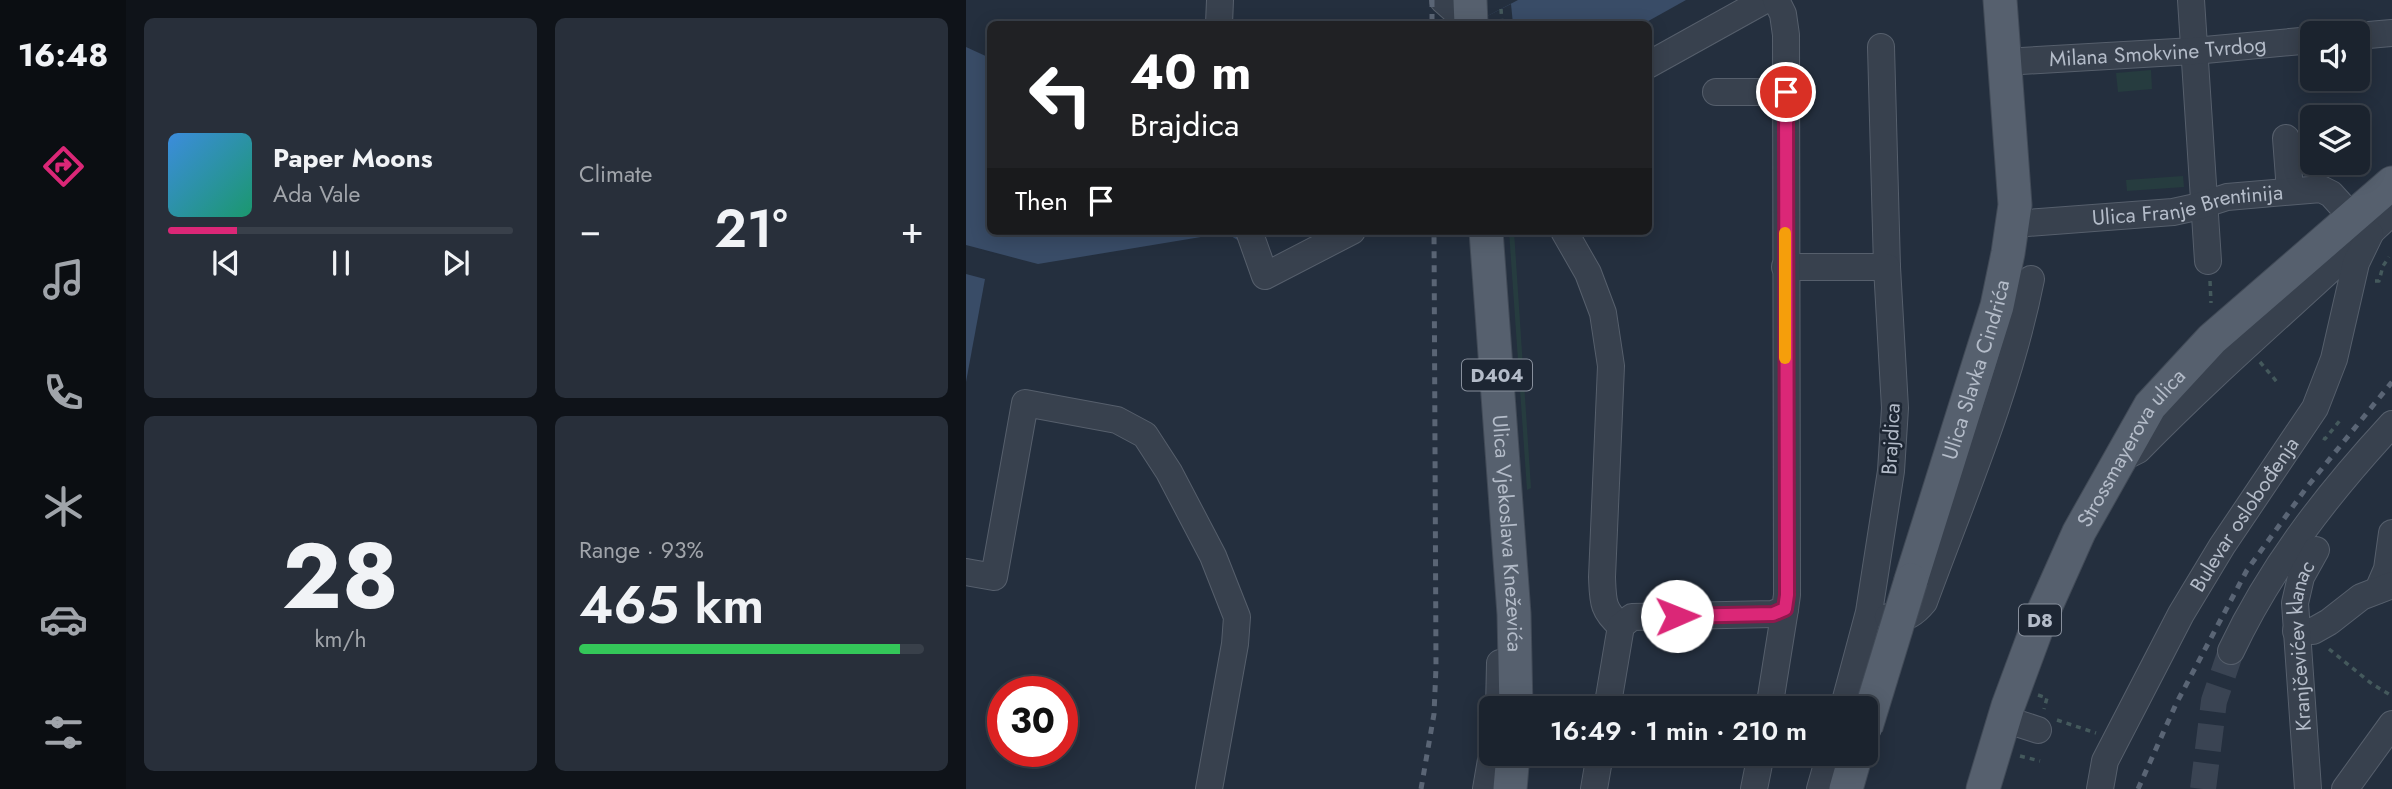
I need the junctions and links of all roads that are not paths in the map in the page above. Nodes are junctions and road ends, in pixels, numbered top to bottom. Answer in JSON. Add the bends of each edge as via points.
{"nodes":[{"id":1,"x":1220,"y":0,"type":"edge"},
{"id":2,"x":1443,"y":0,"type":"edge"},
{"id":3,"x":1765,"y":0,"type":"edge"},
{"id":4,"x":1776,"y":0,"type":"edge"},
{"id":5,"x":2000,"y":0,"type":"edge"},
{"id":6,"x":2191,"y":0,"type":"edge"},
{"id":7,"x":1485,"y":4,"type":"edge"},
{"id":8,"x":1219,"y":21,"type":"edge"},
{"id":9,"x":1468,"y":21,"type":"edge"},
{"id":10,"x":1473,"y":21,"type":"edge"},
{"id":11,"x":2392,"y":33,"type":"edge"},
{"id":12,"x":2370,"y":35,"type":"edge"},
{"id":13,"x":2300,"y":41,"type":"edge"},
{"id":14,"x":1881,"y":47,"type":"dead end"},
{"id":15,"x":2194,"y":51,"type":"junction"},
{"id":16,"x":2004,"y":62,"type":"junction"},
{"id":17,"x":1652,"y":63,"type":"edge"},
{"id":18,"x":1716,"y":92,"type":"dead end"},
{"id":19,"x":1786,"y":92,"type":"junction"},
{"id":20,"x":2286,"y":138,"type":"dead end"},
{"id":21,"x":2392,"y":183,"type":"edge"},
{"id":22,"x":2290,"y":191,"type":"junction"},
{"id":23,"x":2206,"y":203,"type":"junction"},
{"id":24,"x":2392,"y":212,"type":"edge"},
{"id":25,"x":2014,"y":224,"type":"junction"},
{"id":26,"x":2361,"y":225,"type":"junction"},
{"id":27,"x":1250,"y":235,"type":"edge"},
{"id":28,"x":1344,"y":235,"type":"edge"},
{"id":29,"x":1476,"y":235,"type":"edge"},
{"id":30,"x":1566,"y":235,"type":"edge"},
{"id":31,"x":1488,"y":247,"type":"edge"},
{"id":32,"x":2208,"y":261,"type":"dead end"},
{"id":33,"x":1785,"y":267,"type":"junction"},
{"id":34,"x":1887,"y":267,"type":"junction"},
{"id":35,"x":2031,"y":279,"type":"dead end"},
{"id":36,"x":2308,"y":288,"type":"junction"},
{"id":37,"x":2345,"y":307,"type":"junction"},
{"id":38,"x":2392,"y":424,"type":"edge"},
{"id":39,"x":2118,"y":460,"type":"junction"},
{"id":40,"x":1508,"y":522,"type":"junction"},
{"id":41,"x":2392,"y":533,"type":"edge"},
{"id":42,"x":2316,"y":550,"type":"dead end"},
{"id":43,"x":966,"y":572,"type":"edge"},
{"id":44,"x":2385,"y":587,"type":"edge"},
{"id":45,"x":1785,"y":609,"type":"junction"},
{"id":46,"x":1869,"y":612,"type":"junction"},
{"id":47,"x":1621,"y":626,"type":"junction"},
{"id":48,"x":2296,"y":631,"type":"junction"},
{"id":49,"x":2231,"y":651,"type":"tunnel mouth"},
{"id":50,"x":1499,"y":696,"type":"edge"},
{"id":51,"x":1516,"y":696,"type":"edge"},
{"id":52,"x":1609,"y":696,"type":"edge"},
{"id":53,"x":1771,"y":696,"type":"edge"},
{"id":54,"x":1846,"y":696,"type":"edge"},
{"id":55,"x":1876,"y":696,"type":"edge"},
{"id":56,"x":2004,"y":719,"type":"junction"},
{"id":57,"x":2042,"y":723,"type":"road end"},
{"id":58,"x":2392,"y":724,"type":"edge"},
{"id":59,"x":1490,"y":766,"type":"edge"},
{"id":60,"x":1512,"y":766,"type":"edge"},
{"id":61,"x":1598,"y":766,"type":"edge"},
{"id":62,"x":1759,"y":766,"type":"edge"},
{"id":63,"x":1844,"y":771,"type":"edge"},
{"id":64,"x":1209,"y":789,"type":"edge"},
{"id":65,"x":1486,"y":789,"type":"edge"},
{"id":66,"x":1510,"y":789,"type":"edge"},
{"id":67,"x":1594,"y":789,"type":"edge"},
{"id":68,"x":1754,"y":789,"type":"edge"},
{"id":69,"x":1821,"y":789,"type":"edge"},
{"id":70,"x":1983,"y":789,"type":"edge"},
{"id":71,"x":2100,"y":789,"type":"edge"},
{"id":72,"x":2308,"y":789,"type":"edge"},
{"id":73,"x":2345,"y":789,"type":"edge"}],
"edges":[{"from":1,"to":8,"type":"street"},
{"from":2,"to":9,"type":"street"},
{"from":3,"to":17,"type":"street"},
{"from":4,"to":19,"type":"street","via":[[1786,35]]},
{"from":5,"to":16,"type":"main road","name":"Ulica Slavka Cindrića"},
{"from":6,"to":15,"type":"street"},
{"from":7,"to":10,"type":"main road"},
{"from":11,"to":12,"type":"street"},
{"from":13,"to":15,"type":"street","name":"Milana Smokvine Tvrdog"},
{"from":14,"to":34,"type":"street","name":"Brajdica"},
{"from":15,"to":16,"type":"street","name":"Milana Smokvine Tvrdog"},
{"from":15,"to":23,"type":"street"},
{"from":16,"to":25,"type":"main road","name":"Ulica Slavka Cindrića"},
{"from":18,"to":19,"type":"street"},
{"from":19,"to":33,"type":"street"},
{"from":20,"to":22,"type":"street"},
{"from":21,"to":26,"type":"main road","name":"Strossmayerova ulica","number":"D8"},
{"from":22,"to":23,"type":"street","name":"Ulica Franje Brentinija"},
{"from":22,"to":26,"type":"street","name":"Ulica Franje Brentinija","via":[[2331,194]]},
{"from":23,"to":25,"type":"street","name":"Ulica Franje Brentinija","via":[[2173,212]]},
{"from":23,"to":32,"type":"street"},
{"from":24,"to":26,"type":"street"},
{"from":25,"to":55,"type":"main road","name":"Ulica Slavka Cindrića","bridge":true,"via":[[1997,306]]},
{"from":26,"to":36,"type":"street"},
{"from":26,"to":37,"type":"street","name":"Bulevar oslobođenja"},
{"from":26,"to":39,"type":"main road","name":"Strossmayerova ulica","number":"D8","via":[[2212,339],[2150,406]]},
{"from":27,"to":28,"type":"street","via":[[1265,276]]},
{"from":29,"to":31,"type":"main road"},
{"from":30,"to":47,"type":"street","via":[[1588,272],[1603,313],[1611,366],[1603,604]]},
{"from":31,"to":40,"type":"main road","name":"Ulica Vjekoslava Kneževića","number":"D404"},
{"from":33,"to":34,"type":"street"},
{"from":33,"to":45,"type":"street"},
{"from":34,"to":46,"type":"street","name":"Brajdica","via":[[1895,408],[1891,471]]},
{"from":35,"to":46,"type":"street","via":[[2021,331],[1924,602],[1916,613],[1895,619]]},
{"from":36,"to":37,"type":"street","via":[[2327,292]]},
{"from":36,"to":39,"type":"street","via":[[2200,396],[2138,450]]},
{"from":37,"to":71,"type":"street","name":"Bulevar oslobođenja","via":[[2334,359],[2315,408],[2221,546],[2181,614],[2105,761]]},
{"from":38,"to":49,"type":"street","via":[[2348,473],[2266,584]]},
{"from":39,"to":56,"type":"main road","name":"Strossmayerova ulica","number":"D8","via":[[2041,617]]},
{"from":40,"to":50,"type":"street","via":[[1499,582]]},
{"from":40,"to":51,"type":"main road","name":"Ulica Vjekoslava Kneževića","number":"D404"},
{"from":41,"to":44,"type":"street"},
{"from":42,"to":48,"type":"street","name":"Kranjčevićev klanac","via":[[2301,577],[2295,603]]},
{"from":43,"to":64,"type":"street","via":[[994,577],[1025,403],[1117,420],[1145,435],[1213,556],[1237,617]]},
{"from":44,"to":48,"type":"street","via":[[2361,597],[2313,631]]},
{"from":45,"to":47,"type":"street","via":[[1773,614],[1632,617]]},
{"from":45,"to":53,"type":"street"},
{"from":46,"to":54,"type":"street","name":"Brajdica"},
{"from":47,"to":52,"type":"street"},
{"from":48,"to":72,"type":"street","name":"Kranjčevićev klanac"},
{"from":56,"to":57,"type":"street"},
{"from":56,"to":70,"type":"main road","name":"Strossmayerova ulica","number":"D8"},
{"from":58,"to":73,"type":"street"},
{"from":59,"to":65,"type":"street"},
{"from":60,"to":66,"type":"main road"},
{"from":61,"to":67,"type":"street"},
{"from":62,"to":68,"type":"street"},
{"from":63,"to":69,"type":"street"}]}
